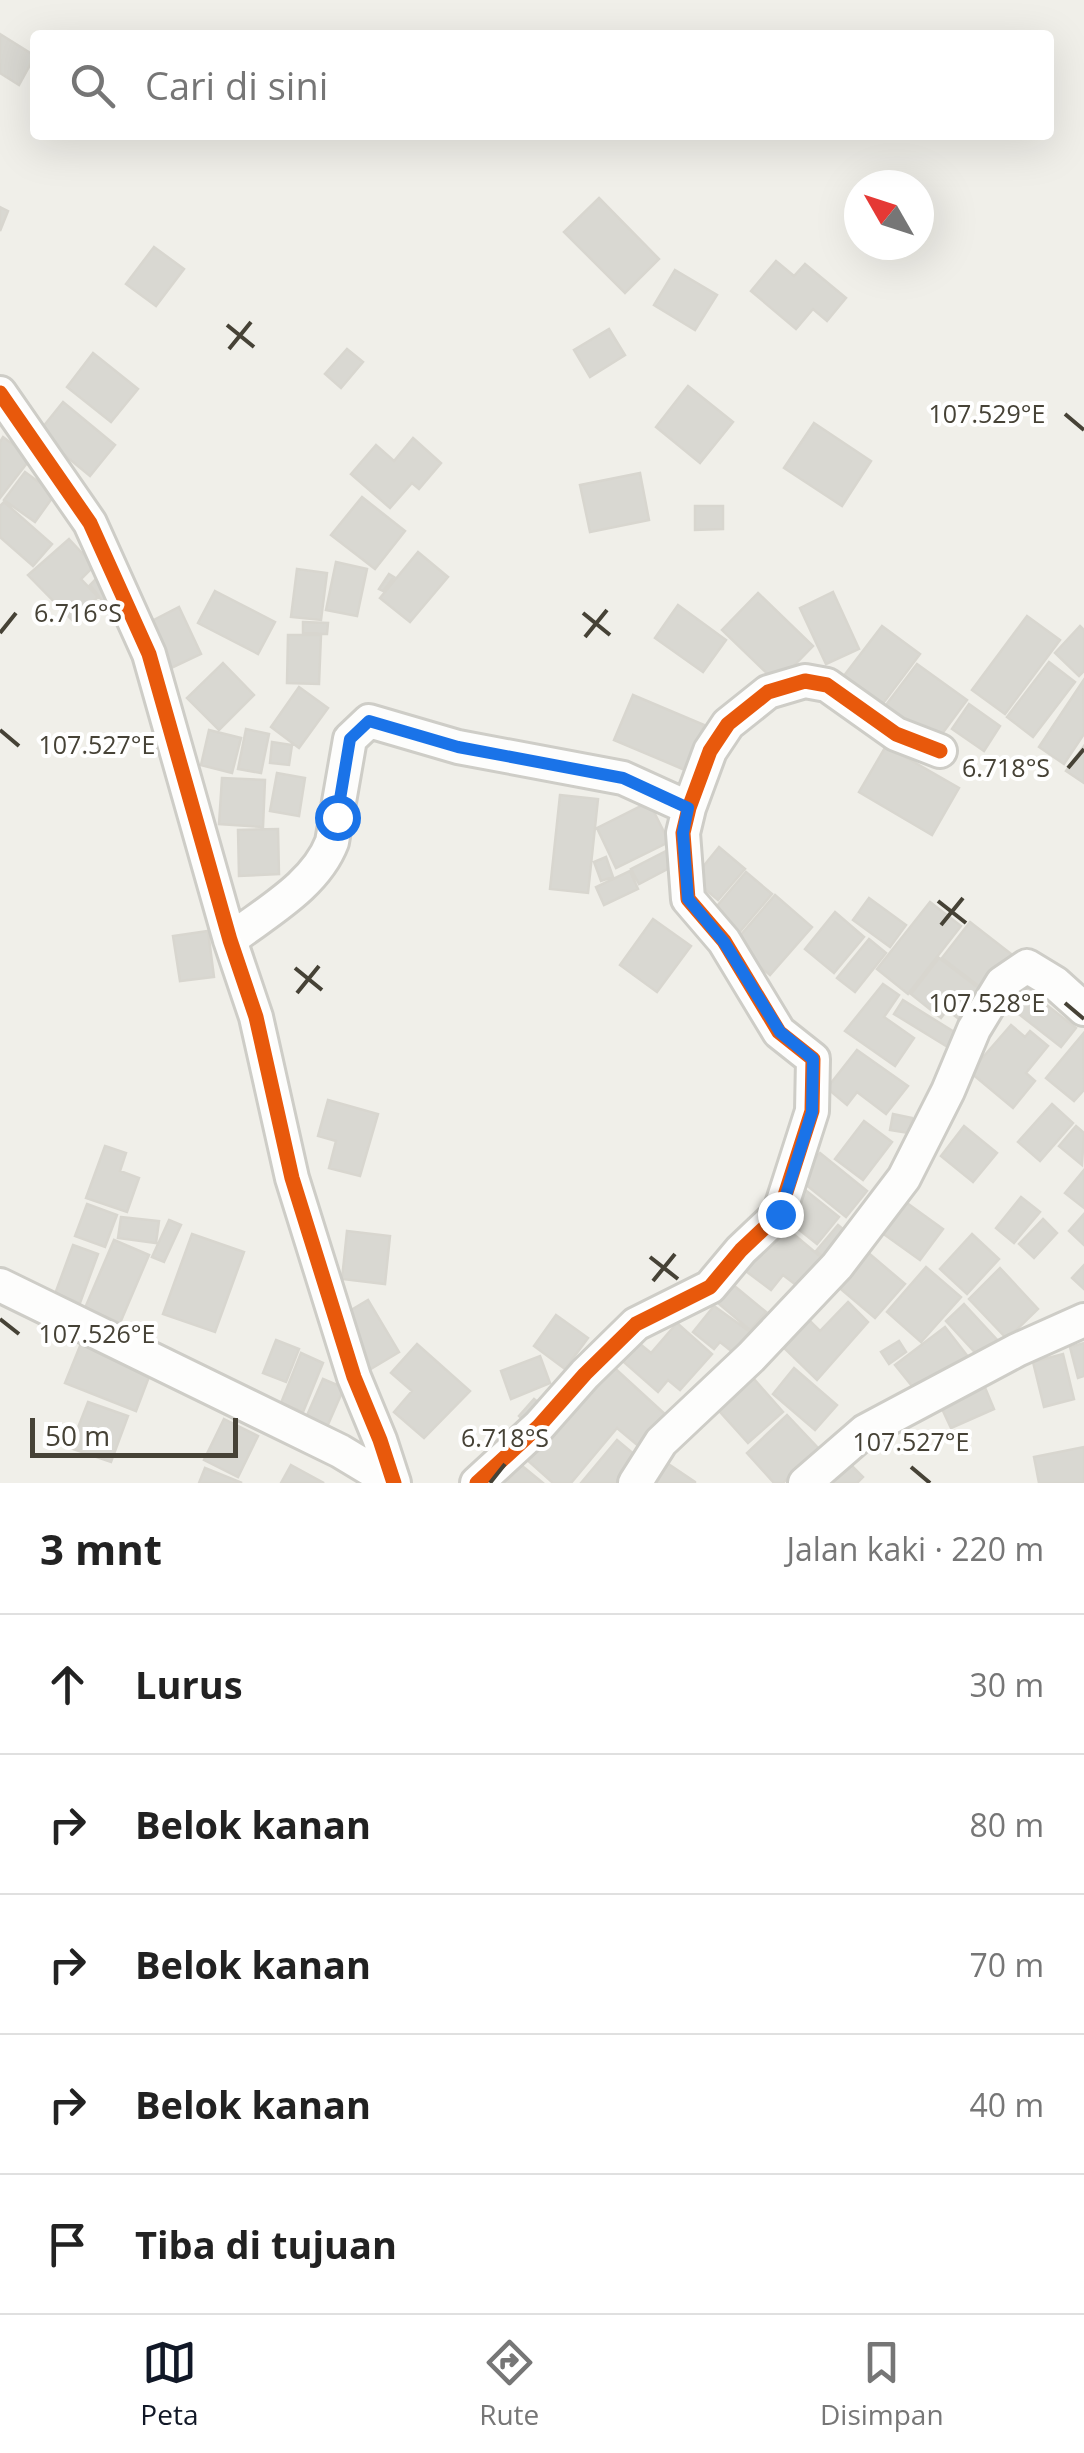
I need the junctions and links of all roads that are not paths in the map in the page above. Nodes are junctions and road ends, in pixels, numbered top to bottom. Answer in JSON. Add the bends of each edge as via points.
{"nodes":[{"id":1,"x":0,"y":393,"type":"edge"},
{"id":2,"x":940,"y":751,"type":"dead end"},
{"id":3,"x":688,"y":808,"type":"junction"},
{"id":4,"x":230,"y":940,"type":"junction"},
{"id":5,"x":1084,"y":1009,"type":"edge"},
{"id":6,"x":0,"y":1285,"type":"edge"},
{"id":7,"x":1084,"y":1320,"type":"edge"},
{"id":8,"x":394,"y":1483,"type":"edge"},
{"id":9,"x":477,"y":1483,"type":"edge"},
{"id":10,"x":635,"y":1483,"type":"edge"},
{"id":11,"x":805,"y":1483,"type":"edge"}],
"edges":[{"from":1,"to":4,"type":"street","via":[[90,523],[149,654]]},
{"from":2,"to":3,"type":"street","via":[[896,734],[827,685],[805,680],[768,692],[728,724]]},
{"from":3,"to":4,"type":"street","via":[[623,778],[458,747],[369,721],[350,739],[326,858]]},
{"from":3,"to":9,"type":"street","via":[[688,899],[724,942],[780,1032],[813,1059],[806,1135],[780,1214],[710,1288],[636,1324]]},
{"from":4,"to":8,"type":"street","via":[[256,1017],[292,1178]]},
{"from":5,"to":10,"type":"street","via":[[1027,966],[1002,983],[904,1178],[836,1266],[661,1442]]},
{"from":6,"to":8,"type":"street"},
{"from":7,"to":11,"type":"street","via":[[866,1431]]}]}
